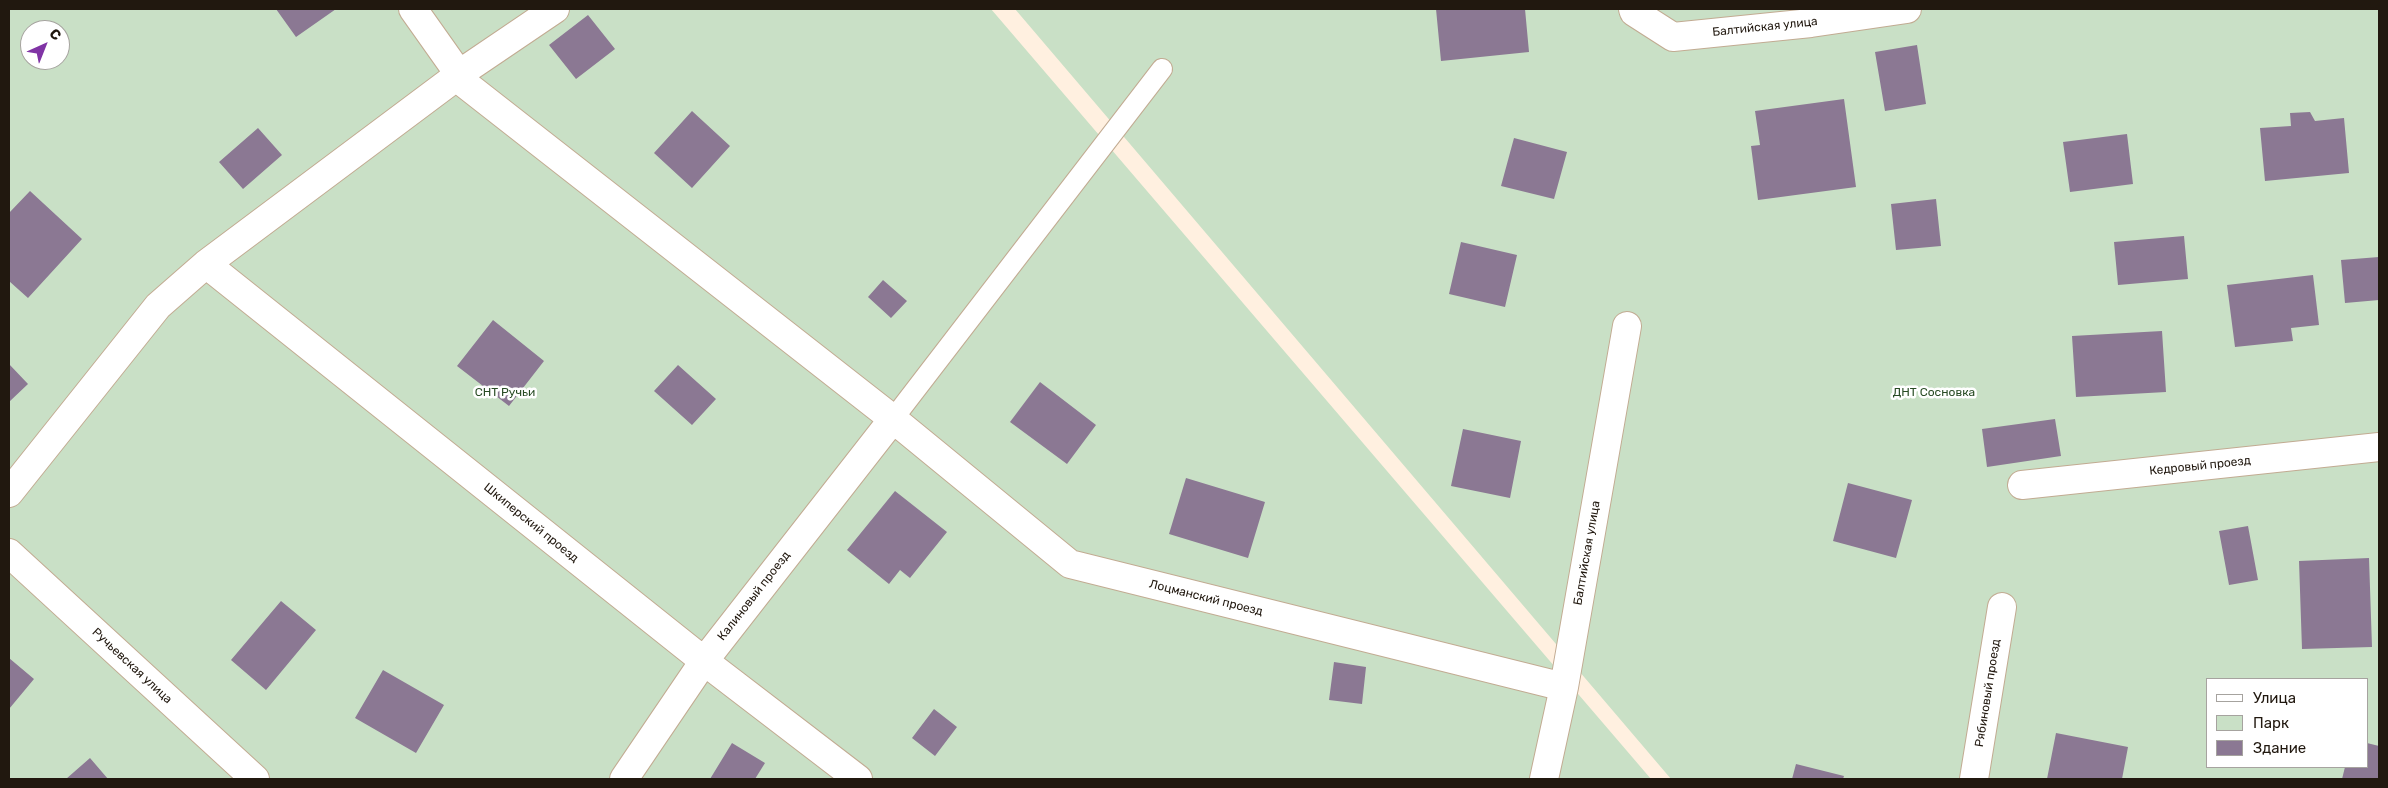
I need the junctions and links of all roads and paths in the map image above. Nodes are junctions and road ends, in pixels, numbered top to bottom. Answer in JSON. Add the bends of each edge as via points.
{"nodes":[{"id":1,"x":413,"y":9,"type":"edge"},
{"id":2,"x":555,"y":9,"type":"edge"},
{"id":3,"x":1633,"y":9,"type":"edge"},
{"id":4,"x":1907,"y":9,"type":"edge"},
{"id":5,"x":1162,"y":69,"type":"dead end"},
{"id":6,"x":458,"y":76,"type":"junction"},
{"id":7,"x":206,"y":264,"type":"junction"},
{"id":8,"x":1627,"y":326,"type":"dead end"},
{"id":9,"x":893,"y":419,"type":"junction"},
{"id":10,"x":2379,"y":447,"type":"edge"},
{"id":11,"x":2022,"y":486,"type":"dead end"},
{"id":12,"x":9,"y":494,"type":"edge"},
{"id":13,"x":9,"y":553,"type":"edge"},
{"id":14,"x":2002,"y":607,"type":"dead end"},
{"id":15,"x":704,"y":661,"type":"junction"},
{"id":16,"x":1564,"y":687,"type":"junction"},
{"id":17,"x":255,"y":779,"type":"edge"},
{"id":18,"x":624,"y":779,"type":"edge"},
{"id":19,"x":858,"y":779,"type":"edge"},
{"id":20,"x":1544,"y":779,"type":"edge"},
{"id":21,"x":1974,"y":779,"type":"edge"}],
"edges":[{"from":1,"to":6,"type":"street","name":"Лоцманский проезд"},
{"from":2,"to":6,"type":"street"},
{"from":3,"to":4,"type":"street","name":"Балтийская улица","via":[[1673,37]]},
{"from":5,"to":9,"type":"lane"},
{"from":6,"to":7,"type":"street"},
{"from":6,"to":9,"type":"street","name":"Лоцманский проезд"},
{"from":7,"to":12,"type":"street","via":[[158,306]]},
{"from":7,"to":15,"type":"street","name":"Шкиперский проезд"},
{"from":8,"to":16,"type":"street","name":"Балтийская улица"},
{"from":9,"to":15,"type":"street","name":"Калиновый проезд"},
{"from":9,"to":16,"type":"street","name":"Лоцманский проезд","via":[[1070,564]]},
{"from":10,"to":11,"type":"street","name":"Кедровый проезд"},
{"from":13,"to":17,"type":"street","name":"Ручьевская улица"},
{"from":14,"to":21,"type":"street","name":"Рябиновый проезд"},
{"from":15,"to":18,"type":"street","name":"Калиновый проезд"},
{"from":15,"to":19,"type":"street","name":"Шкиперский проезд"},
{"from":16,"to":20,"type":"street","name":"Балтийская улица"}]}
